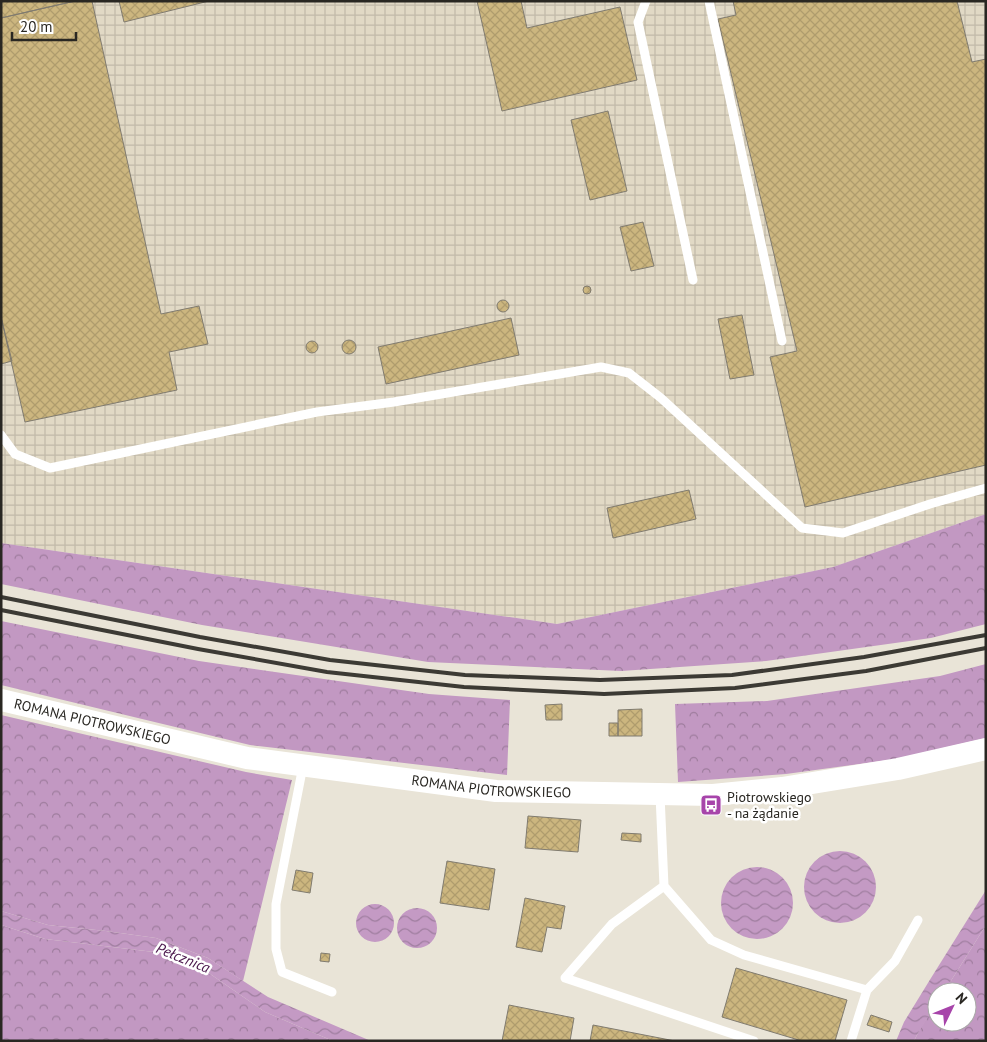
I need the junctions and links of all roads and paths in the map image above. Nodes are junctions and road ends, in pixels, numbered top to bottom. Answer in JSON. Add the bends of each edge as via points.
{"nodes":[{"id":1,"x":646,"y":1,"type":"edge"},
{"id":2,"x":709,"y":1,"type":"edge"},
{"id":3,"x":693,"y":280,"type":"dead end"},
{"id":4,"x":782,"y":341,"type":"dead end"},
{"id":5,"x":1,"y":435,"type":"edge"},
{"id":6,"x":986,"y":488,"type":"edge"},
{"id":7,"x":1,"y":700,"type":"edge"},
{"id":8,"x":986,"y":749,"type":"edge"},
{"id":9,"x":304,"y":766,"type":"junction"},
{"id":10,"x":660,"y":795,"type":"junction"},
{"id":11,"x":664,"y":886,"type":"junction"},
{"id":12,"x":918,"y":920,"type":"dead end"},
{"id":13,"x":867,"y":990,"type":"junction"},
{"id":14,"x":332,"y":992,"type":"dead end"},
{"id":15,"x":754,"y":1041,"type":"edge"},
{"id":16,"x":852,"y":1041,"type":"edge"}],
"edges":[{"from":1,"to":3,"type":"lane","via":[[638,22]]},
{"from":2,"to":4,"type":"lane"},
{"from":5,"to":6,"type":"lane","via":[[15,454],[50,468],[317,412],[602,367],[629,374],[661,398],[802,528],[843,532]]},
{"from":7,"to":9,"type":"street","name":"ROMANA PIOTROWSKIEGO","via":[[247,758]]},
{"from":8,"to":10,"type":"street","name":"ROMANA PIOTROWSKIEGO","via":[[898,770],[782,788],[713,795]]},
{"from":9,"to":10,"type":"street","name":"ROMANA PIOTROWSKIEGO","via":[[496,790]]},
{"from":9,"to":14,"type":"lane","via":[[276,904],[276,949],[282,972]]},
{"from":10,"to":11,"type":"lane"},
{"from":11,"to":13,"type":"lane","via":[[711,940],[744,954]]},
{"from":11,"to":15,"type":"lane","via":[[612,924],[565,978]]},
{"from":12,"to":13,"type":"lane","via":[[895,961]]},
{"from":13,"to":16,"type":"lane"}]}
